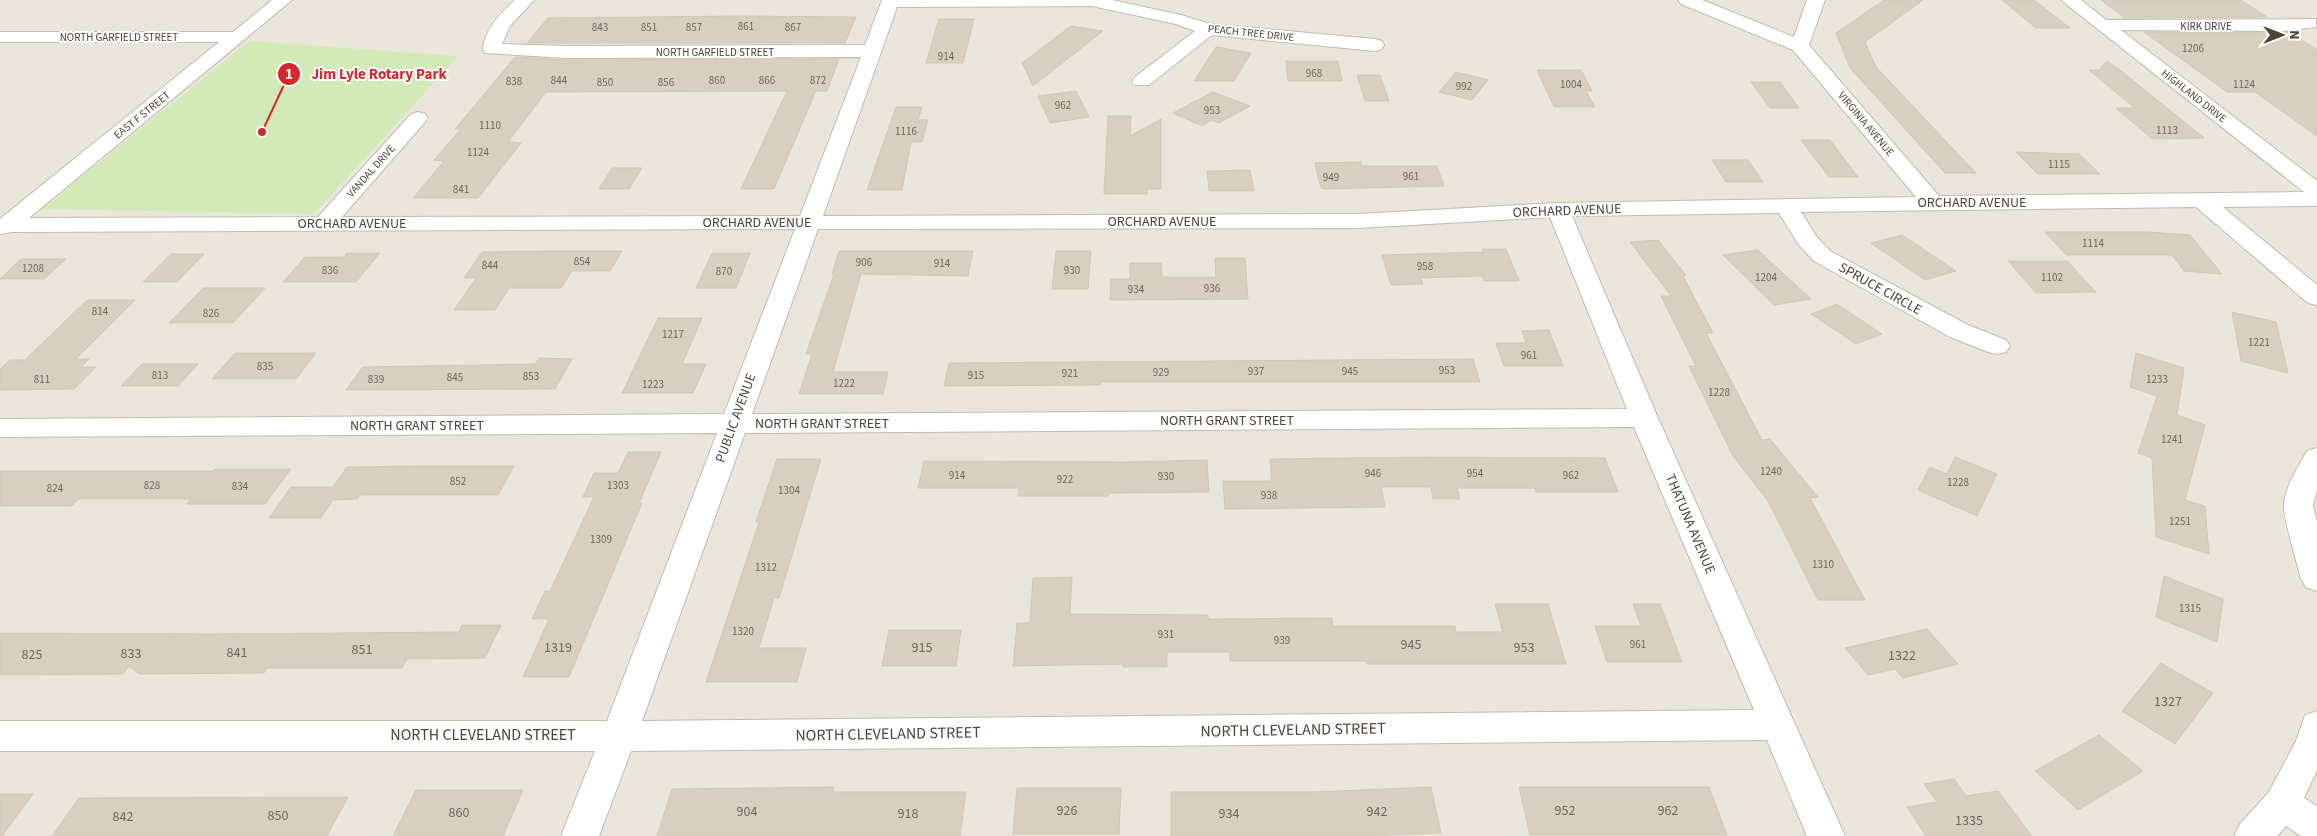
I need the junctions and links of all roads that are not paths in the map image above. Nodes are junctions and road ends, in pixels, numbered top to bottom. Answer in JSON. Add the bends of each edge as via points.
{"nodes":[{"id":1,"x":283,"y":0,"type":"edge"},
{"id":2,"x":525,"y":0,"type":"edge"},
{"id":3,"x":1688,"y":0,"type":"edge"},
{"id":4,"x":1816,"y":0,"type":"edge"},
{"id":5,"x":2070,"y":0,"type":"edge"},
{"id":6,"x":890,"y":1,"type":"edge"},
{"id":7,"x":2103,"y":25,"type":"junction"},
{"id":8,"x":2314,"y":25,"type":"edge"},
{"id":9,"x":1208,"y":29,"type":"junction"},
{"id":10,"x":0,"y":37,"type":"edge"},
{"id":11,"x":237,"y":37,"type":"junction"},
{"id":12,"x":1375,"y":46,"type":"dead end"},
{"id":13,"x":1800,"y":46,"type":"junction"},
{"id":14,"x":872,"y":51,"type":"junction"},
{"id":15,"x":1142,"y":81,"type":"dead end"},
{"id":16,"x":418,"y":118,"type":"dead end"},
{"id":17,"x":2317,"y":192,"type":"edge"},
{"id":18,"x":2317,"y":199,"type":"edge"},
{"id":19,"x":2204,"y":202,"type":"junction"},
{"id":20,"x":1933,"y":203,"type":"junction"},
{"id":21,"x":1785,"y":205,"type":"junction"},
{"id":22,"x":1558,"y":210,"type":"junction"},
{"id":23,"x":808,"y":223,"type":"junction"},
{"id":24,"x":324,"y":224,"type":"junction"},
{"id":25,"x":4,"y":228,"type":"edge"},
{"id":26,"x":2317,"y":298,"type":"edge"},
{"id":27,"x":1997,"y":346,"type":"dead end"},
{"id":28,"x":1644,"y":418,"type":"junction"},
{"id":29,"x":733,"y":424,"type":"junction"},
{"id":30,"x":0,"y":428,"type":"edge"},
{"id":31,"x":2317,"y":458,"type":"edge"},
{"id":32,"x":2313,"y":552,"type":"edge"},
{"id":33,"x":2317,"y":579,"type":"edge"},
{"id":34,"x":1777,"y":725,"type":"junction"},
{"id":35,"x":2317,"y":726,"type":"edge"},
{"id":36,"x":620,"y":734,"type":"junction"},
{"id":37,"x":0,"y":736,"type":"edge"},
{"id":38,"x":2282,"y":804,"type":"junction"},
{"id":39,"x":2317,"y":826,"type":"edge"},
{"id":40,"x":580,"y":836,"type":"edge"},
{"id":41,"x":1826,"y":836,"type":"edge"},
{"id":42,"x":2253,"y":836,"type":"edge"}],
"edges":[{"from":1,"to":11,"type":"street","name":"EAST F STREET"},
{"from":2,"to":14,"type":"street","name":"NORTH GARFIELD STREET","via":[[502,26],[492,50]]},
{"from":3,"to":13,"type":"street"},
{"from":4,"to":13,"type":"street"},
{"from":5,"to":7,"type":"street","name":"HIGHLAND DRIVE"},
{"from":6,"to":9,"type":"street","name":"PEACH TREE DRIVE","via":[[1092,1]]},
{"from":6,"to":14,"type":"street","name":"PUBLIC AVENUE"},
{"from":7,"to":8,"type":"street","name":"KIRK DRIVE"},
{"from":7,"to":17,"type":"street","name":"HIGHLAND DRIVE"},
{"from":9,"to":12,"type":"street","name":"PEACH TREE DRIVE"},
{"from":9,"to":15,"type":"street"},
{"from":10,"to":11,"type":"street","name":"NORTH GARFIELD STREET"},
{"from":11,"to":25,"type":"street","name":"EAST F STREET"},
{"from":13,"to":20,"type":"street","name":"VIRGINIA AVENUE"},
{"from":14,"to":23,"type":"street","name":"PUBLIC AVENUE"},
{"from":16,"to":24,"type":"street","name":"VANDAL DRIVE"},
{"from":18,"to":19,"type":"street","name":"ORCHARD AVENUE"},
{"from":19,"to":20,"type":"street","name":"ORCHARD AVENUE"},
{"from":19,"to":26,"type":"street"},
{"from":20,"to":21,"type":"street","name":"ORCHARD AVENUE"},
{"from":21,"to":22,"type":"street","name":"ORCHARD AVENUE"},
{"from":21,"to":27,"type":"street","name":"SPRUCE CIRCLE","via":[[1807,240],[1822,256],[1959,331]]},
{"from":22,"to":23,"type":"street","name":"ORCHARD AVENUE","via":[[1358,221]]},
{"from":22,"to":28,"type":"street","name":"THATUNA AVENUE"},
{"from":23,"to":24,"type":"street","name":"ORCHARD AVENUE"},
{"from":23,"to":29,"type":"street","name":"PUBLIC AVENUE"},
{"from":24,"to":25,"type":"street","name":"ORCHARD AVENUE"},
{"from":28,"to":29,"type":"street","name":"NORTH GRANT STREET"},
{"from":28,"to":34,"type":"street","name":"THATUNA AVENUE"},
{"from":29,"to":30,"type":"street","name":"NORTH GRANT STREET"},
{"from":29,"to":36,"type":"street","name":"PUBLIC AVENUE"},
{"from":31,"to":32,"type":"street","via":[[2305,481],[2298,506]]},
{"from":32,"to":33,"type":"street"},
{"from":34,"to":36,"type":"street","name":"NORTH CLEVELAND STREET"},
{"from":34,"to":41,"type":"street","name":"THATUNA AVENUE"},
{"from":35,"to":38,"type":"street","via":[[2313,742]]},
{"from":36,"to":37,"type":"street","name":"NORTH CLEVELAND STREET"},
{"from":36,"to":40,"type":"street","name":"PUBLIC AVENUE"},
{"from":38,"to":39,"type":"street"},
{"from":38,"to":42,"type":"street"}]}
